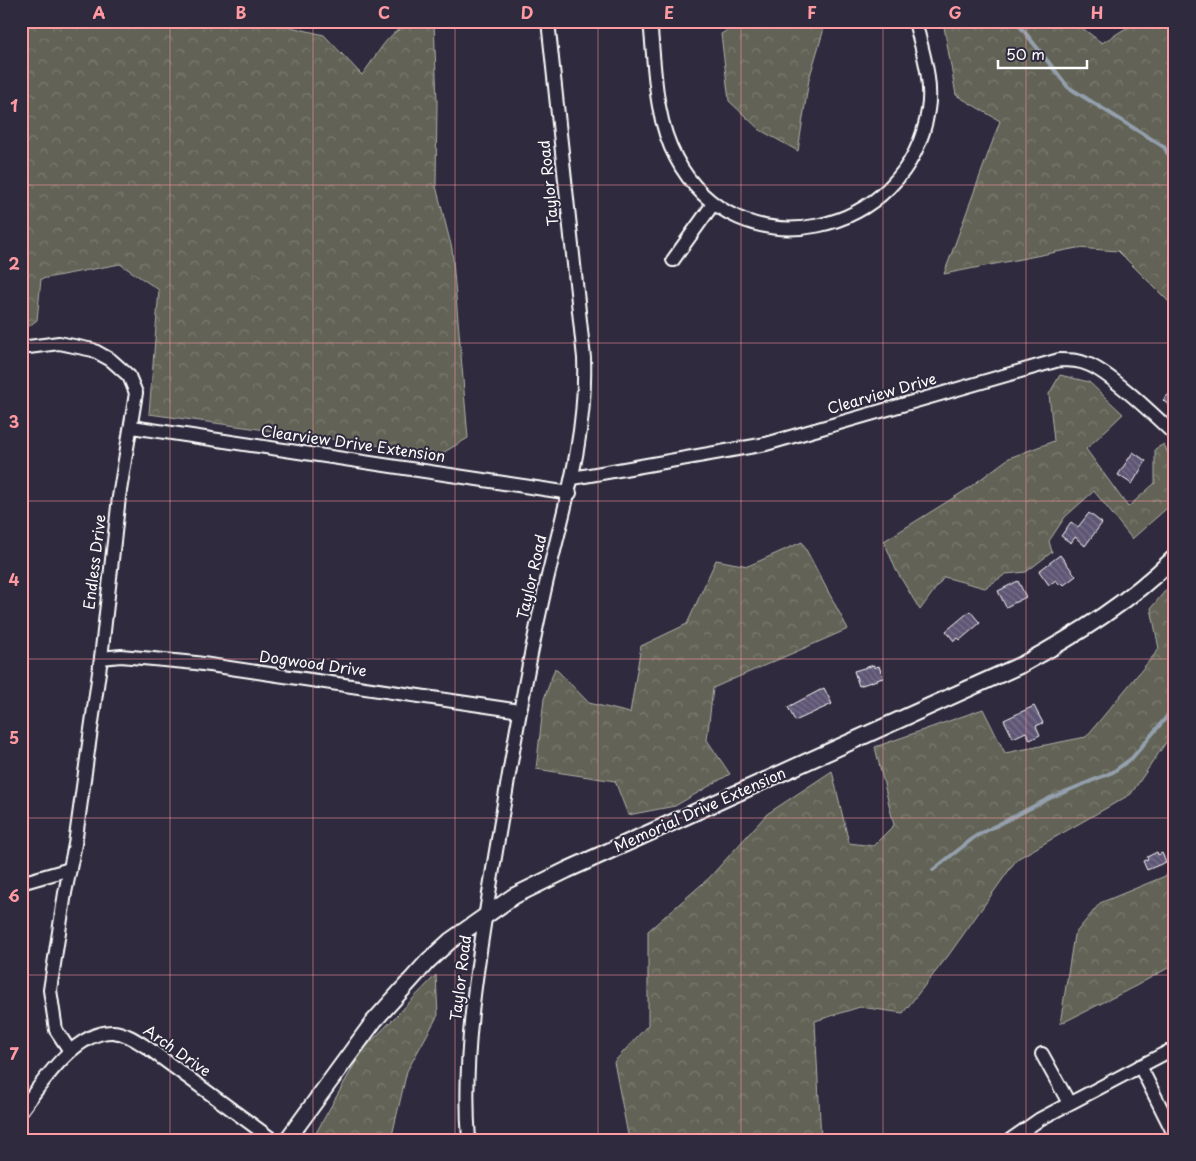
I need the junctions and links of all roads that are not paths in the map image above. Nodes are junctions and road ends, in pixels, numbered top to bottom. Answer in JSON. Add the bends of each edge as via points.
{"nodes":[{"id":1,"x":548,"y":21,"type":"edge"},
{"id":2,"x":650,"y":21,"type":"edge"},
{"id":3,"x":915,"y":21,"type":"edge"},
{"id":4,"x":712,"y":204,"type":"junction"},
{"id":5,"x":674,"y":260,"type":"dead end"},
{"id":6,"x":21,"y":348,"type":"edge"},
{"id":7,"x":132,"y":427,"type":"junction"},
{"id":8,"x":1175,"y":435,"type":"edge"},
{"id":9,"x":573,"y":478,"type":"junction"},
{"id":10,"x":570,"y":493,"type":"junction"},
{"id":11,"x":1175,"y":557,"type":"edge"},
{"id":12,"x":101,"y":658,"type":"junction"},
{"id":13,"x":520,"y":711,"type":"junction"},
{"id":14,"x":70,"y":869,"type":"junction"},
{"id":15,"x":21,"y":883,"type":"edge"},
{"id":16,"x":486,"y":916,"type":"junction"},
{"id":17,"x":1175,"y":1048,"type":"edge"},
{"id":18,"x":70,"y":1051,"type":"junction"},
{"id":19,"x":1042,"y":1054,"type":"dead end"},
{"id":20,"x":1140,"y":1066,"type":"junction"},
{"id":21,"x":1069,"y":1103,"type":"junction"},
{"id":22,"x":21,"y":1111,"type":"edge"},
{"id":23,"x":1175,"y":1136,"type":"edge"},
{"id":24,"x":272,"y":1140,"type":"edge"},
{"id":25,"x":287,"y":1140,"type":"edge"},
{"id":26,"x":469,"y":1140,"type":"edge"},
{"id":27,"x":1010,"y":1140,"type":"edge"}],
"edges":[{"from":1,"to":9,"type":"street","name":"Taylor Road","via":[[584,358],[583,414]]},
{"from":2,"to":4,"type":"street","via":[[659,103],[668,140],[682,169]]},
{"from":3,"to":4,"type":"street","via":[[926,68],[928,110],[921,140],[911,162],[889,189],[860,211],[812,227],[778,228],[734,215]]},
{"from":4,"to":5,"type":"street"},
{"from":6,"to":7,"type":"street","name":"Endless Drive","via":[[70,344],[93,350],[111,360],[129,376],[134,387],[136,401]]},
{"from":7,"to":10,"type":"street","name":"Clearview Drive Extension"},
{"from":7,"to":12,"type":"street","name":"Endless Drive","via":[[119,497]]},
{"from":8,"to":9,"type":"street","name":"Clearview Drive","via":[[1099,370],[1074,360],[1060,360],[766,444]]},
{"from":9,"to":10,"type":"street","name":"Taylor Road"},
{"from":10,"to":13,"type":"street","name":"Taylor Road","via":[[544,592]]},
{"from":11,"to":16,"type":"street","name":"Memorial Drive Extension","via":[[1118,606],[1022,664],[567,870],[514,896]]},
{"from":12,"to":13,"type":"street","name":"Dogwood Drive","via":[[121,656],[196,663]]},
{"from":12,"to":14,"type":"street","name":"Endless Drive"},
{"from":13,"to":16,"type":"street","name":"Taylor Road"},
{"from":14,"to":15,"type":"street"},
{"from":14,"to":18,"type":"street","name":"Endless Drive","via":[[50,990],[56,1030]]},
{"from":16,"to":25,"type":"street","name":"Memorial Drive Extension","via":[[450,941],[407,982],[374,1021]]},
{"from":16,"to":26,"type":"street","name":"Taylor Road","via":[[470,1051]]},
{"from":17,"to":20,"type":"street"},
{"from":18,"to":22,"type":"street","name":"Arch Drive"},
{"from":18,"to":24,"type":"street","name":"Arch Drive","via":[[96,1035],[105,1033],[130,1037]]},
{"from":19,"to":21,"type":"street"},
{"from":20,"to":21,"type":"street"},
{"from":20,"to":23,"type":"street"},
{"from":21,"to":27,"type":"street"}]}
